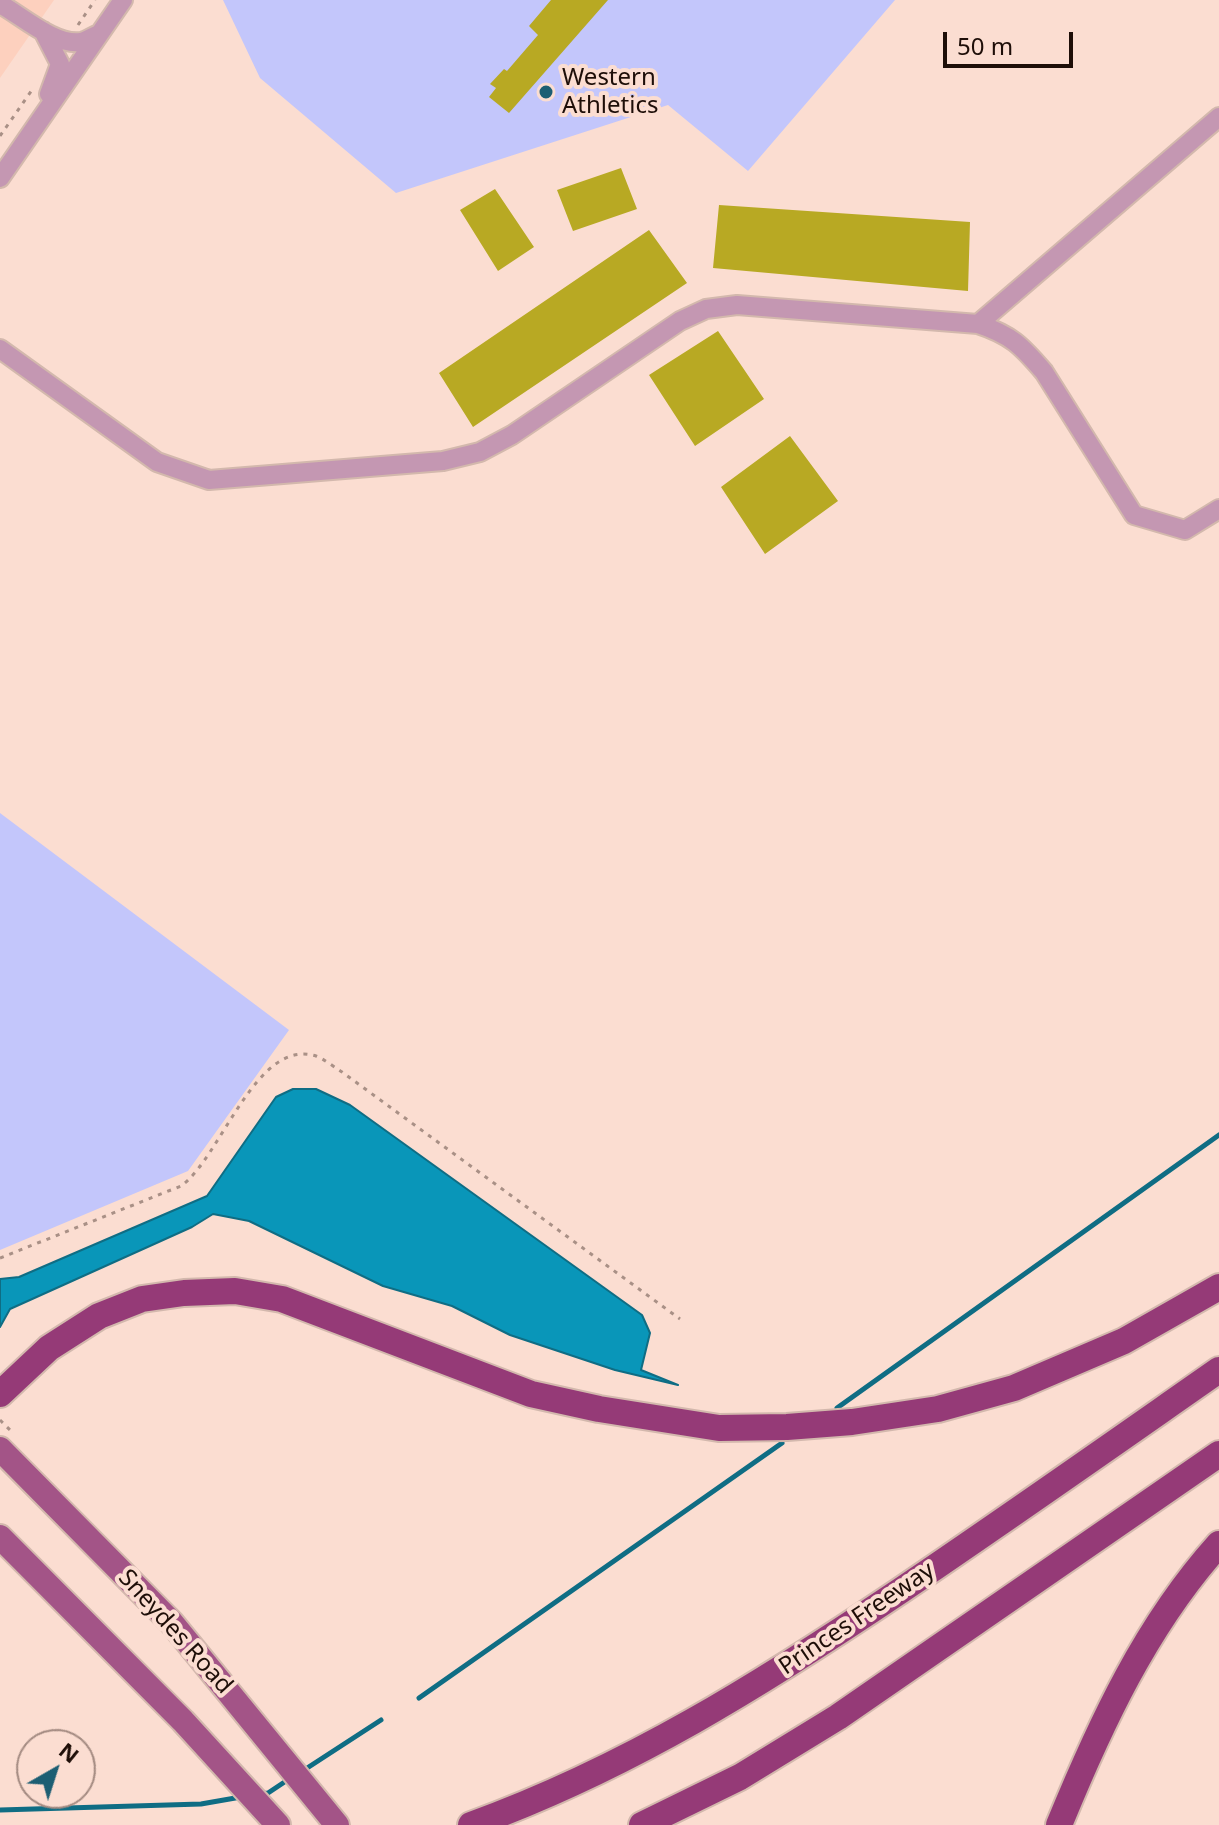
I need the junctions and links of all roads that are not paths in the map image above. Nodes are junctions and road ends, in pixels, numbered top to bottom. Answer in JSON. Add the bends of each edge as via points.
{"nodes":[{"id":1,"x":123,"y":0,"type":"edge"},
{"id":2,"x":0,"y":4,"type":"edge"},
{"id":3,"x":43,"y":31,"type":"junction"},
{"id":4,"x":99,"y":34,"type":"junction"},
{"id":5,"x":1219,"y":117,"type":"edge"},
{"id":6,"x":34,"y":127,"type":"junction"},
{"id":7,"x":0,"y":178,"type":"edge"},
{"id":8,"x":978,"y":324,"type":"junction"},
{"id":9,"x":0,"y":349,"type":"edge"},
{"id":10,"x":1219,"y":509,"type":"edge"},
{"id":11,"x":1219,"y":1287,"type":"edge"},
{"id":12,"x":1219,"y":1370,"type":"edge"},
{"id":13,"x":4,"y":1385,"type":"edge"},
{"id":14,"x":0,"y":1449,"type":"edge"},
{"id":15,"x":1219,"y":1454,"type":"edge"},
{"id":16,"x":0,"y":1537,"type":"edge"},
{"id":17,"x":1219,"y":1544,"type":"edge"},
{"id":18,"x":278,"y":1825,"type":"edge"},
{"id":19,"x":337,"y":1825,"type":"edge"},
{"id":20,"x":471,"y":1825,"type":"edge"},
{"id":21,"x":642,"y":1825,"type":"edge"},
{"id":22,"x":1059,"y":1825,"type":"edge"}],
"edges":[{"from":1,"to":4,"type":"street"},
{"from":2,"to":3,"type":"street"},
{"from":3,"to":4,"type":"street","via":[[81,42]]},
{"from":3,"to":6,"type":"street","via":[[60,64]]},
{"from":4,"to":6,"type":"street"},
{"from":5,"to":8,"type":"street"},
{"from":6,"to":7,"type":"street"},
{"from":8,"to":9,"type":"street","via":[[737,305],[706,309],[480,452],[443,461],[209,480],[157,462]]},
{"from":8,"to":10,"type":"street","via":[[1005,333],[1036,362],[1134,515],[1185,530]]},
{"from":11,"to":13,"type":"highway","via":[[1124,1341],[1014,1388],[938,1409],[852,1422],[719,1428],[531,1394],[282,1299],[235,1291],[142,1299],[99,1316]]},
{"from":12,"to":20,"type":"highway","name":"Princes Freeway","via":[[786,1667],[612,1765]]},
{"from":14,"to":19,"type":"main road","name":"Sneydes Road","via":[[172,1623]]},
{"from":15,"to":21,"type":"highway","via":[[838,1717],[740,1777]]},
{"from":16,"to":18,"type":"main road"},
{"from":17,"to":22,"type":"highway","via":[[1141,1649],[1093,1742]]}]}
